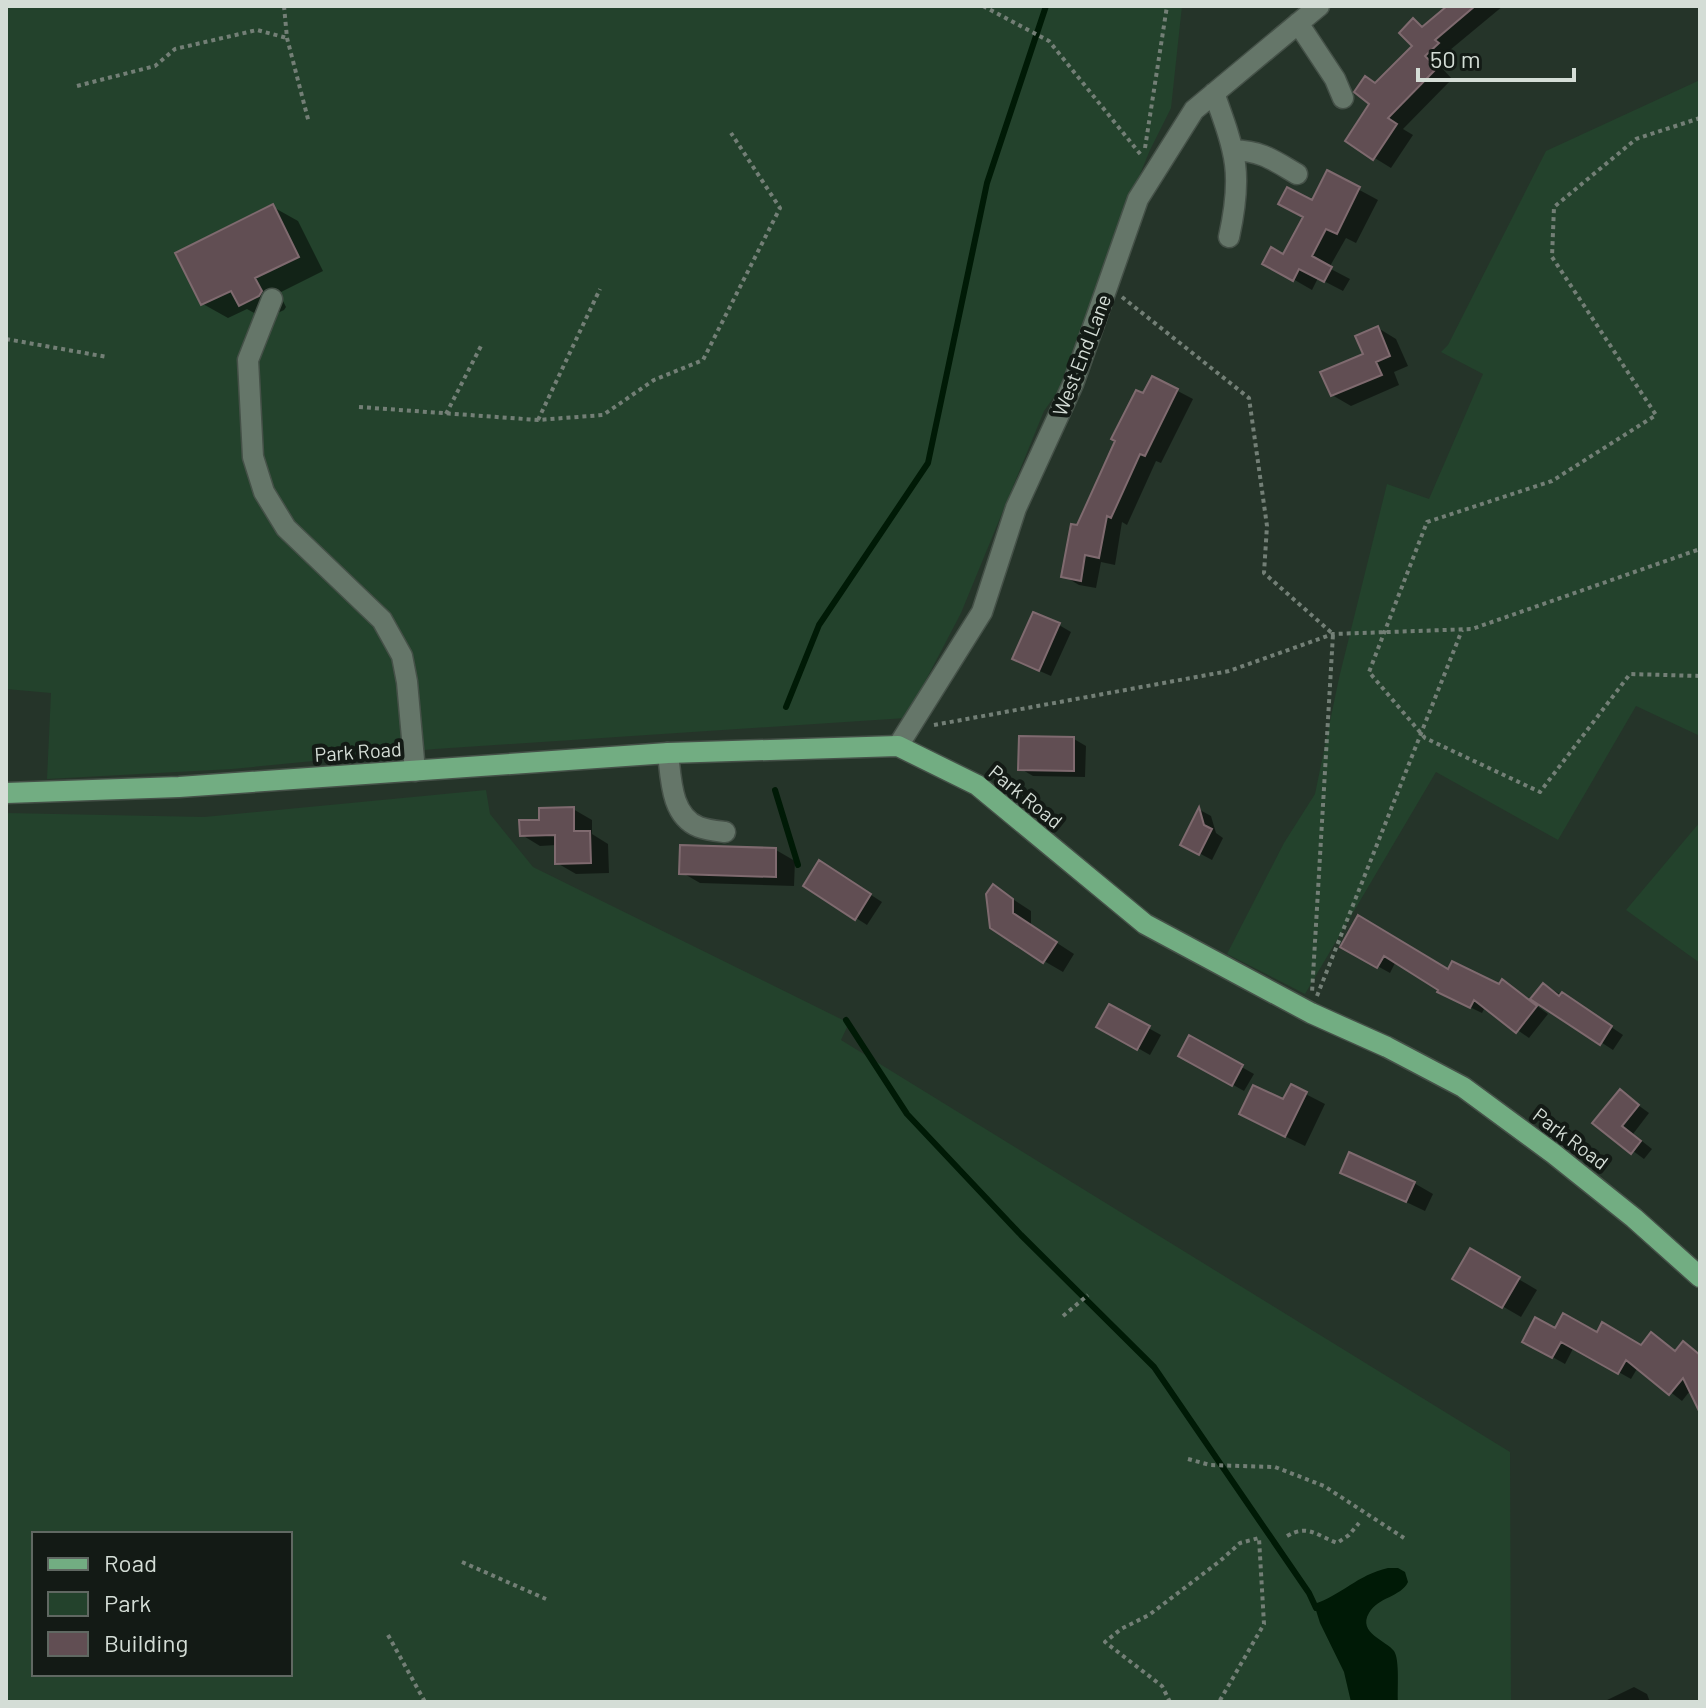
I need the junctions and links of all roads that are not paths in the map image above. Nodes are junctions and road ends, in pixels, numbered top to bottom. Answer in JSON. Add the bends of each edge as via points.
{"nodes":[{"id":1,"x":1319,"y":6,"type":"edge"},
{"id":2,"x":1298,"y":23,"type":"junction"},
{"id":3,"x":1214,"y":93,"type":"junction"},
{"id":4,"x":1343,"y":98,"type":"dead end"},
{"id":5,"x":1233,"y":150,"type":"junction"},
{"id":6,"x":1297,"y":174,"type":"dead end"},
{"id":7,"x":1229,"y":237,"type":"dead end"},
{"id":8,"x":272,"y":299,"type":"dead end"},
{"id":9,"x":903,"y":738,"type":"junction"},
{"id":10,"x":668,"y":753,"type":"junction"},
{"id":11,"x":415,"y":771,"type":"junction"},
{"id":12,"x":6,"y":793,"type":"edge"},
{"id":13,"x":725,"y":832,"type":"dead end"},
{"id":14,"x":1700,"y":1277,"type":"edge"}],
"edges":[{"from":1,"to":2,"type":"street","name":"West End Lane"},
{"from":2,"to":3,"type":"street","name":"West End Lane"},
{"from":2,"to":4,"type":"street"},
{"from":3,"to":5,"type":"street"},
{"from":3,"to":9,"type":"street","name":"West End Lane","via":[[1194,110],[1138,199],[1073,384],[1016,508],[982,612]]},
{"from":5,"to":6,"type":"street","via":[[1267,155]]},
{"from":5,"to":7,"type":"street","via":[[1237,200]]},
{"from":8,"to":11,"type":"street","via":[[248,360],[253,457],[264,492],[286,528],[382,620],[402,656]]},
{"from":9,"to":10,"type":"main road","name":"Park Road"},
{"from":9,"to":14,"type":"main road","name":"Park Road","via":[[977,785],[1145,924],[1463,1087],[1634,1218]]},
{"from":10,"to":11,"type":"main road","name":"Park Road"},
{"from":10,"to":13,"type":"street","via":[[682,816],[698,827]]},
{"from":11,"to":12,"type":"main road","name":"Park Road"}]}
